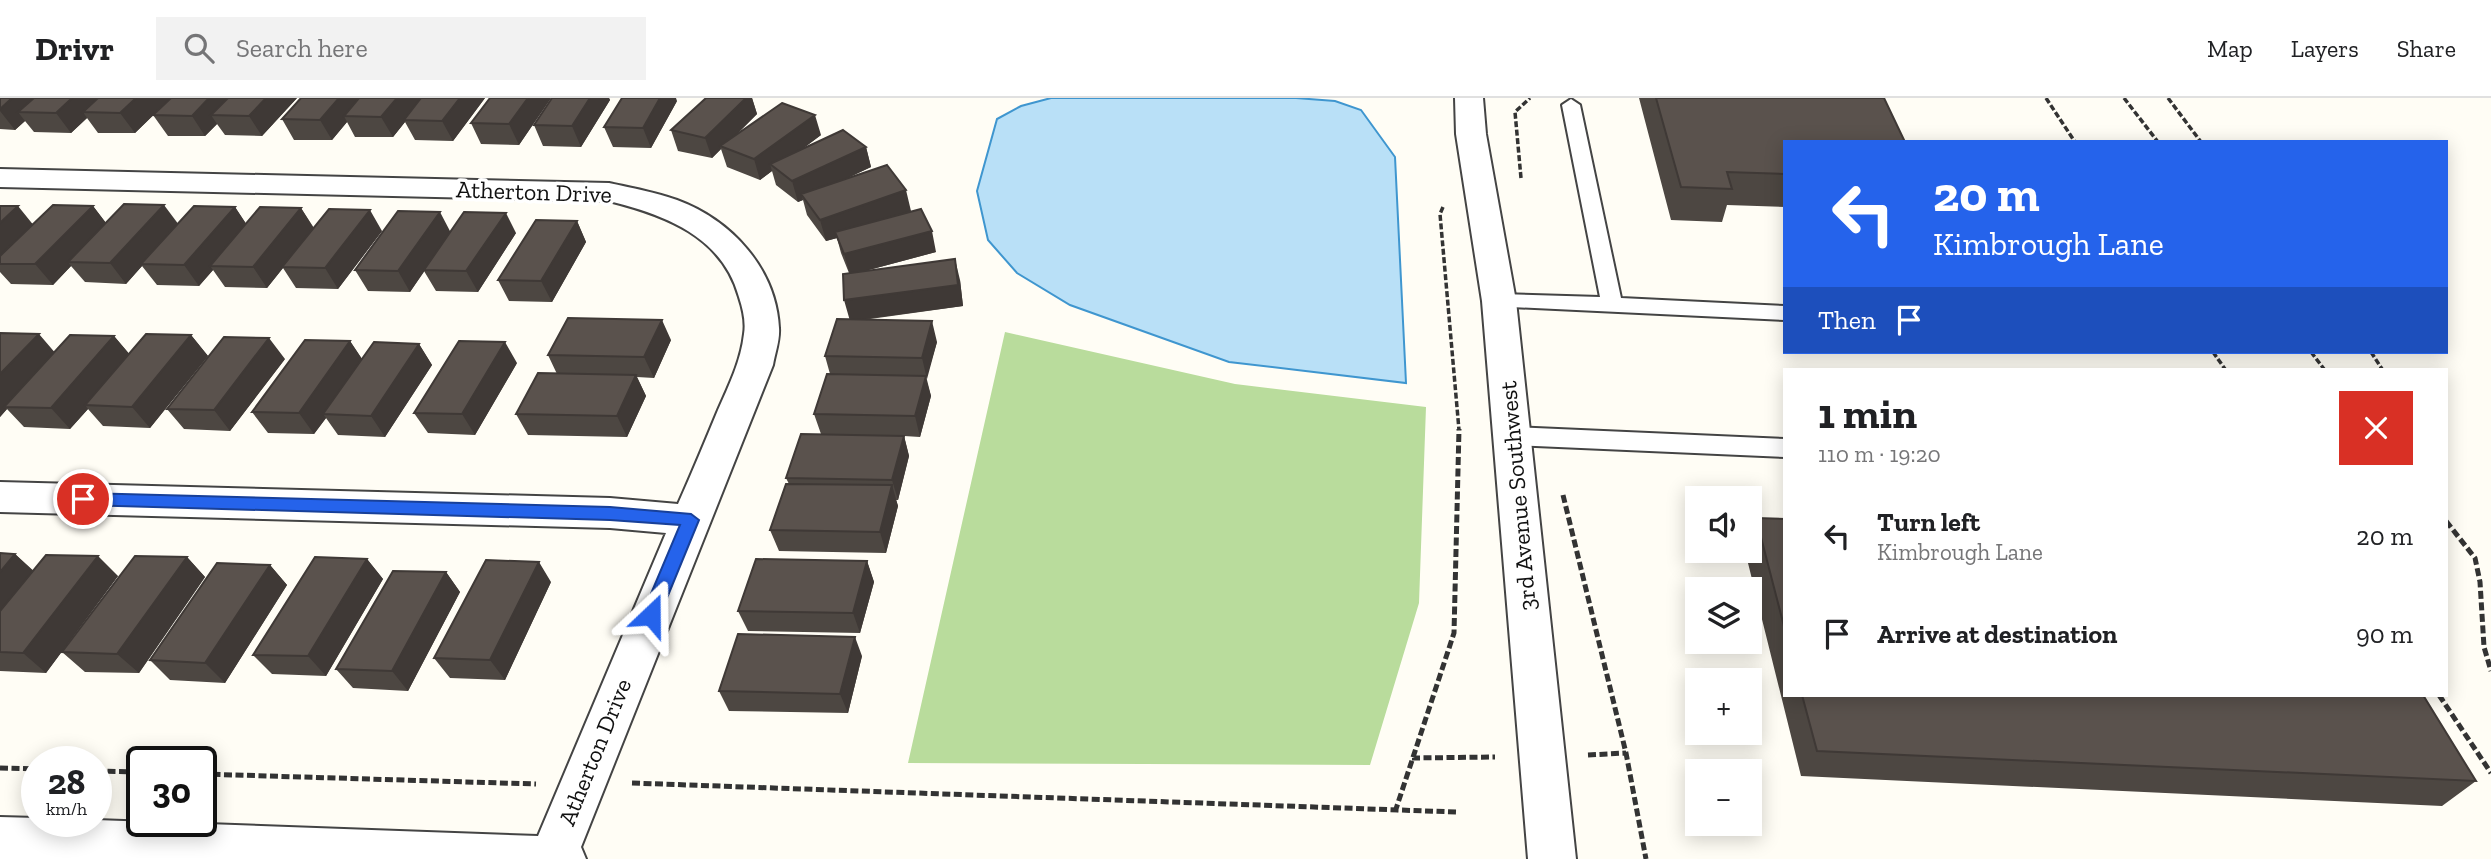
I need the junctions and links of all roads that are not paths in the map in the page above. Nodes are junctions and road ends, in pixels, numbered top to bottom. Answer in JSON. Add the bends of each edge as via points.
{"nodes":[{"id":1,"x":1493,"y":98,"type":"edge"},
{"id":2,"x":1570,"y":105,"type":"dead end"},
{"id":3,"x":1470,"y":116,"type":"edge"},
{"id":4,"x":0,"y":177,"type":"edge"},
{"id":5,"x":1499,"y":301,"type":"junction"},
{"id":6,"x":1612,"y":305,"type":"junction"},
{"id":7,"x":1783,"y":313,"type":"edge"},
{"id":8,"x":1530,"y":437,"type":"junction"},
{"id":9,"x":1783,"y":448,"type":"edge"},
{"id":10,"x":0,"y":497,"type":"edge"},
{"id":11,"x":691,"y":520,"type":"junction"},
{"id":12,"x":0,"y":839,"type":"edge"},
{"id":13,"x":552,"y":859,"type":"edge"},
{"id":14,"x":562,"y":859,"type":"edge"},
{"id":15,"x":1552,"y":859,"type":"edge"}],
"edges":[{"from":1,"to":3,"type":"street","name":"3rd Avenue Southwest"},
{"from":2,"to":6,"type":"lane"},
{"from":3,"to":5,"type":"street","name":"3rd Avenue Southwest"},
{"from":4,"to":11,"type":"street","name":"Atherton Drive","via":[[609,192],[667,207],[710,229],[741,260],[757,293],[762,330],[755,365]]},
{"from":5,"to":6,"type":"lane"},
{"from":5,"to":8,"type":"street","name":"3rd Avenue Southwest"},
{"from":6,"to":7,"type":"lane"},
{"from":8,"to":9,"type":"lane"},
{"from":8,"to":15,"type":"street","name":"3rd Avenue Southwest"},
{"from":10,"to":11,"type":"street","via":[[610,513]]},
{"from":11,"to":13,"type":"street","name":"Atherton Drive"},
{"from":12,"to":13,"type":"street"},
{"from":13,"to":14,"type":"street"}]}
